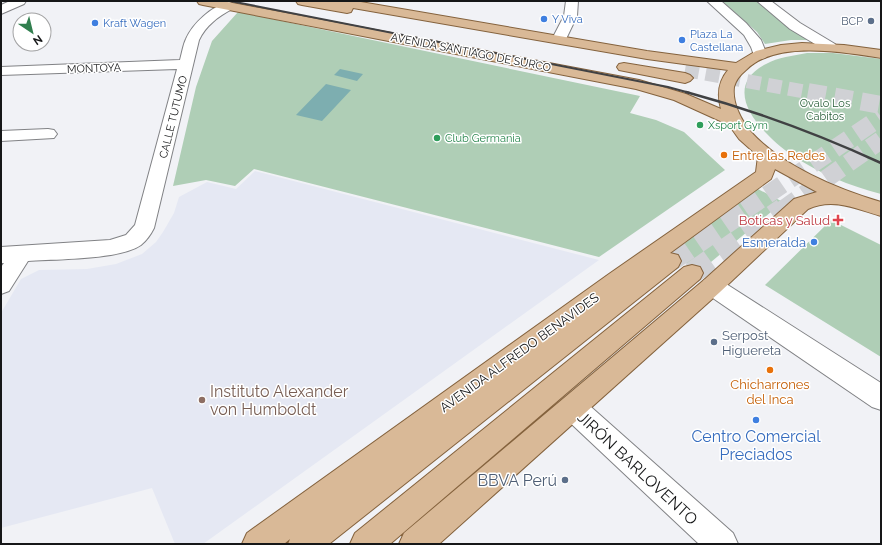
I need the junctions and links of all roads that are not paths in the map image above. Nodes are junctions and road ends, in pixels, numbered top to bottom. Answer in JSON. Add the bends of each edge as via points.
{"nodes":[{"id":1,"x":20,"y":1,"type":"edge"},
{"id":2,"x":202,"y":1,"type":"edge"},
{"id":3,"x":333,"y":1,"type":"edge"},
{"id":4,"x":572,"y":1,"type":"edge"},
{"id":5,"x":713,"y":1,"type":"edge"},
{"id":6,"x":763,"y":1,"type":"edge"},
{"id":7,"x":297,"y":2,"type":"edge"},
{"id":8,"x":228,"y":6,"type":"junction"},
{"id":9,"x":1,"y":10,"type":"edge"},
{"id":10,"x":559,"y":40,"type":"junction"},
{"id":11,"x":489,"y":41,"type":"dead end"},
{"id":12,"x":830,"y":47,"type":"junction"},
{"id":13,"x":881,"y":54,"type":"edge"},
{"id":14,"x":760,"y":55,"type":"junction"},
{"id":15,"x":186,"y":64,"type":"junction"},
{"id":16,"x":615,"y":65,"type":"dead end"},
{"id":17,"x":737,"y":67,"type":"junction"},
{"id":18,"x":1,"y":71,"type":"edge"},
{"id":19,"x":734,"y":121,"type":"junction"},
{"id":20,"x":48,"y":134,"type":"dead end"},
{"id":21,"x":1,"y":136,"type":"edge"},
{"id":22,"x":767,"y":154,"type":"junction"},
{"id":23,"x":847,"y":198,"type":"junction"},
{"id":24,"x":881,"y":209,"type":"edge"},
{"id":25,"x":11,"y":255,"type":"edge"},
{"id":26,"x":691,"y":273,"type":"junction"},
{"id":27,"x":1,"y":285,"type":"edge"},
{"id":28,"x":881,"y":398,"type":"edge"},
{"id":29,"x":573,"y":408,"type":"junction"},
{"id":30,"x":258,"y":544,"type":"edge"},
{"id":31,"x":304,"y":544,"type":"edge"},
{"id":32,"x":366,"y":544,"type":"edge"},
{"id":33,"x":415,"y":544,"type":"edge"},
{"id":34,"x":722,"y":544,"type":"edge"}],
"edges":[{"from":1,"to":9,"type":"street"},
{"from":2,"to":8,"type":"main road","name":"AVENIDA SANTIAGO DE SURCO"},
{"from":3,"to":10,"type":"main road","name":"AVENIDA SANTIAGO DE SURCO"},
{"from":4,"to":10,"type":"street","via":[[573,6]]},
{"from":5,"to":14,"type":"street","via":[[750,34],[758,45]]},
{"from":6,"to":12,"type":"street","via":[[795,26]]},
{"from":7,"to":11,"type":"main road","name":"AVENIDA SANTIAGO DE SURCO"},
{"from":7,"to":16,"type":"main road","name":"AVENIDA SANTIAGO DE SURCO","via":[[685,74]]},
{"from":8,"to":15,"type":"street","name":"CALLE TUTUMO","via":[[208,18],[196,31]]},
{"from":8,"to":19,"type":"main road","name":"AVENIDA SANTIAGO DE SURCO","via":[[639,85],[680,97]]},
{"from":10,"to":17,"type":"main road","name":"AVENIDA SANTIAGO DE SURCO"},
{"from":12,"to":13,"type":"main road"},
{"from":12,"to":14,"type":"main road","via":[[796,48]]},
{"from":14,"to":17,"type":"main road"},
{"from":15,"to":18,"type":"street","name":"MONTOYA"},
{"from":15,"to":25,"type":"street","name":"CALLE TUTUMO","via":[[144,228],[133,240],[112,248]]},
{"from":17,"to":19,"type":"main road","via":[[727,82],[726,100]]},
{"from":19,"to":22,"type":"main road"},
{"from":20,"to":21,"type":"street"},
{"from":22,"to":23,"type":"main road","via":[[817,185]]},
{"from":22,"to":30,"type":"main road","name":"AVENIDA ALFREDO BENAVIDES","via":[[768,164],[764,175]]},
{"from":23,"to":24,"type":"main road"},
{"from":23,"to":26,"type":"main road","name":"AVENIDA ALFREDO BENAVIDES","via":[[822,197],[801,204]]},
{"from":25,"to":27,"type":"street"},
{"from":26,"to":28,"type":"street"},
{"from":26,"to":29,"type":"main road","name":"AVENIDA ALFREDO BENAVIDES"},
{"from":26,"to":31,"type":"main road","name":"AVENIDA ALFREDO BENAVIDES"},
{"from":26,"to":32,"type":"main road","name":"AVENIDA ALFREDO BENAVIDES"},
{"from":29,"to":33,"type":"main road","name":"AVENIDA ALFREDO BENAVIDES"},
{"from":29,"to":34,"type":"street","name":"JIRÓN BARLOVENTO"}]}
